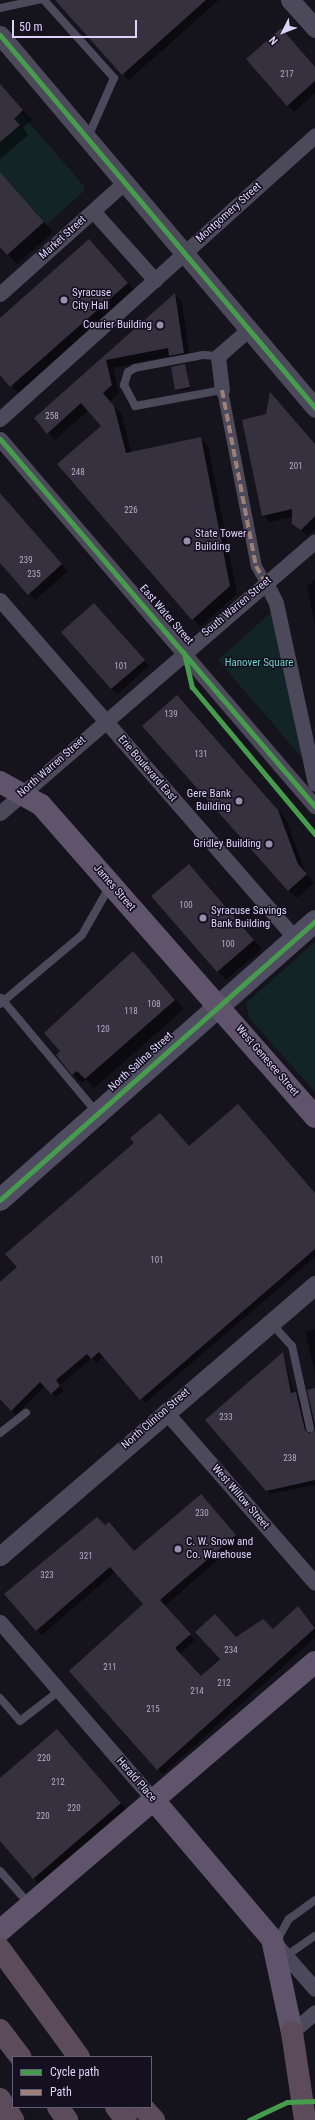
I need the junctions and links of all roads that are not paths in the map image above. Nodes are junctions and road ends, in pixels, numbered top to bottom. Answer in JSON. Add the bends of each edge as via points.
{"nodes":[{"id":1,"x":39,"y":0,"type":"edge"},
{"id":2,"x":44,"y":0,"type":"edge"},
{"id":3,"x":290,"y":0,"type":"edge"},
{"id":4,"x":0,"y":8,"type":"edge"},
{"id":5,"x":315,"y":28,"type":"edge"},
{"id":6,"x":0,"y":34,"type":"edge"},
{"id":7,"x":315,"y":135,"type":"edge"},
{"id":8,"x":88,"y":137,"type":"junction"},
{"id":9,"x":125,"y":182,"type":"junction"},
{"id":10,"x":93,"y":211,"type":"junction"},
{"id":11,"x":184,"y":255,"type":"junction"},
{"id":12,"x":155,"y":280,"type":"junction"},
{"id":13,"x":0,"y":294,"type":"edge"},
{"id":14,"x":247,"y":331,"type":"junction"},
{"id":15,"x":218,"y":356,"type":"junction"},
{"id":16,"x":222,"y":390,"type":"junction"},
{"id":17,"x":315,"y":408,"type":"edge"},
{"id":18,"x":0,"y":419,"type":"edge"},
{"id":19,"x":0,"y":438,"type":"edge"},
{"id":20,"x":315,"y":541,"type":"edge"},
{"id":21,"x":266,"y":583,"type":"junction"},
{"id":22,"x":0,"y":600,"type":"edge"},
{"id":23,"x":184,"y":651,"type":"junction"},
{"id":24,"x":105,"y":720,"type":"junction"},
{"id":25,"x":0,"y":782,"type":"edge"},
{"id":26,"x":315,"y":784,"type":"edge"},
{"id":27,"x":23,"y":792,"type":"junction"},
{"id":28,"x":315,"y":806,"type":"edge"},
{"id":29,"x":0,"y":813,"type":"edge"},
{"id":30,"x":111,"y":884,"type":"junction"},
{"id":31,"x":315,"y":921,"type":"edge"},
{"id":32,"x":295,"y":938,"type":"junction"},
{"id":33,"x":1,"y":1001,"type":"edge"},
{"id":34,"x":218,"y":1006,"type":"junction"},
{"id":35,"x":97,"y":1114,"type":"junction"},
{"id":36,"x":315,"y":1117,"type":"edge"},
{"id":37,"x":0,"y":1200,"type":"edge"},
{"id":38,"x":315,"y":1285,"type":"edge"},
{"id":39,"x":271,"y":1322,"type":"junction"},
{"id":40,"x":165,"y":1411,"type":"junction"},
{"id":41,"x":26,"y":1413,"type":"dead end"},
{"id":42,"x":310,"y":1428,"type":"dead end"},
{"id":43,"x":0,"y":1433,"type":"edge"},
{"id":44,"x":0,"y":1556,"type":"edge"},
{"id":45,"x":315,"y":1583,"type":"edge"},
{"id":46,"x":0,"y":1622,"type":"edge"},
{"id":47,"x":315,"y":1662,"type":"edge"},
{"id":48,"x":59,"y":1691,"type":"junction"},
{"id":49,"x":0,"y":1698,"type":"edge"},
{"id":50,"x":152,"y":1798,"type":"junction"},
{"id":51,"x":0,"y":1871,"type":"edge"},
{"id":52,"x":315,"y":1900,"type":"edge"},
{"id":53,"x":30,"y":1905,"type":"junction"},
{"id":54,"x":0,"y":1930,"type":"edge"},
{"id":55,"x":315,"y":1936,"type":"edge"},
{"id":56,"x":274,"y":1941,"type":"junction"},
{"id":57,"x":4,"y":1955,"type":"edge"},
{"id":58,"x":286,"y":1956,"type":"junction"},
{"id":59,"x":313,"y":1985,"type":"edge"},
{"id":60,"x":40,"y":2003,"type":"junction"},
{"id":61,"x":315,"y":2012,"type":"edge"},
{"id":62,"x":0,"y":2030,"type":"edge"},
{"id":63,"x":292,"y":2032,"type":"junction"},
{"id":64,"x":19,"y":2056,"type":"edge"},
{"id":65,"x":79,"y":2056,"type":"edge"},
{"id":66,"x":95,"y":2056,"type":"edge"},
{"id":67,"x":0,"y":2099,"type":"edge"},
{"id":68,"x":59,"y":2108,"type":"edge"},
{"id":69,"x":117,"y":2108,"type":"edge"},
{"id":70,"x":143,"y":2108,"type":"edge"},
{"id":71,"x":13,"y":2120,"type":"edge"},
{"id":72,"x":67,"y":2120,"type":"edge"},
{"id":73,"x":126,"y":2120,"type":"edge"},
{"id":74,"x":154,"y":2120,"type":"edge"},
{"id":75,"x":305,"y":2120,"type":"edge"}],
"edges":[{"from":1,"to":4,"type":"lane"},
{"from":2,"to":8,"type":"lane","via":[[114,78]]},
{"from":3,"to":5,"type":"street"},
{"from":6,"to":8,"type":"street"},
{"from":7,"to":11,"type":"street","name":"Montgomery Street"},
{"from":8,"to":9,"type":"street"},
{"from":9,"to":10,"type":"street","name":"Market Street"},
{"from":9,"to":11,"type":"street"},
{"from":10,"to":12,"type":"street"},
{"from":10,"to":13,"type":"street","name":"Market Street"},
{"from":11,"to":12,"type":"street","name":"Montgomery Street"},
{"from":11,"to":14,"type":"street"},
{"from":12,"to":18,"type":"street","name":"Montgomery Street"},
{"from":14,"to":15,"type":"street"},
{"from":14,"to":17,"type":"street"},
{"from":15,"to":16,"type":"street"},
{"from":15,"to":16,"type":"lane","via":[[203,355],[135,368],[128,372],[124,385],[135,406]]},
{"from":16,"to":21,"type":"street","via":[[256,566]]},
{"from":19,"to":23,"type":"street","name":"East Water Street"},
{"from":20,"to":21,"type":"street","name":"South Warren Street"},
{"from":21,"to":23,"type":"street","name":"South Warren Street"},
{"from":21,"to":26,"type":"street","via":[[276,603]]},
{"from":22,"to":24,"type":"street","name":"Erie Boulevard East"},
{"from":23,"to":24,"type":"street","name":"South Warren Street"},
{"from":23,"to":28,"type":"street","name":"East Water Street"},
{"from":24,"to":27,"type":"street","name":"North Warren Street"},
{"from":24,"to":32,"type":"street","name":"Erie Boulevard East"},
{"from":25,"to":27,"type":"main road","name":"James Street"},
{"from":27,"to":29,"type":"street","name":"North Warren Street"},
{"from":27,"to":30,"type":"main road","name":"James Street","via":[[41,805]]},
{"from":30,"to":33,"type":"lane","via":[[82,935]]},
{"from":30,"to":34,"type":"main road","name":"James Street"},
{"from":31,"to":32,"type":"main road","name":"North Salina Street"},
{"from":32,"to":34,"type":"main road","name":"North Salina Street"},
{"from":33,"to":35,"type":"lane"},
{"from":34,"to":35,"type":"main road","name":"North Salina Street"},
{"from":34,"to":36,"type":"main road","name":"West Genesee Street"},
{"from":35,"to":37,"type":"main road","name":"North Salina Street"},
{"from":38,"to":39,"type":"street","name":"North Clinton Street"},
{"from":39,"to":40,"type":"street","name":"North Clinton Street"},
{"from":39,"to":42,"type":"lane","via":[[292,1346]]},
{"from":40,"to":44,"type":"street","name":"North Clinton Street"},
{"from":40,"to":45,"type":"street","name":"West Willow Street"},
{"from":41,"to":43,"type":"lane"},
{"from":46,"to":48,"type":"street","name":"Herald Place"},
{"from":47,"to":50,"type":"main road"},
{"from":48,"to":49,"type":"lane","via":[[20,1721]]},
{"from":48,"to":50,"type":"street","name":"Herald Place"},
{"from":50,"to":53,"type":"main road"},
{"from":50,"to":56,"type":"main road","name":"Herald Place"},
{"from":51,"to":53,"type":"lane"},
{"from":52,"to":56,"type":"lane","via":[[289,1919]]},
{"from":53,"to":54,"type":"main road"},
{"from":55,"to":58,"type":"lane"},
{"from":56,"to":58,"type":"street","name":"Herald Place"},
{"from":56,"to":63,"type":"main road","name":"Herald Place"},
{"from":57,"to":60,"type":"highway"},
{"from":58,"to":59,"type":"street","name":"Herald Place"},
{"from":60,"to":65,"type":"highway"},
{"from":60,"to":66,"type":"highway"},
{"from":61,"to":63,"type":"street"},
{"from":62,"to":64,"type":"highway"},
{"from":63,"to":75,"type":"highway"},
{"from":67,"to":71,"type":"highway"},
{"from":68,"to":72,"type":"highway"},
{"from":69,"to":73,"type":"highway"},
{"from":70,"to":74,"type":"highway"}]}
